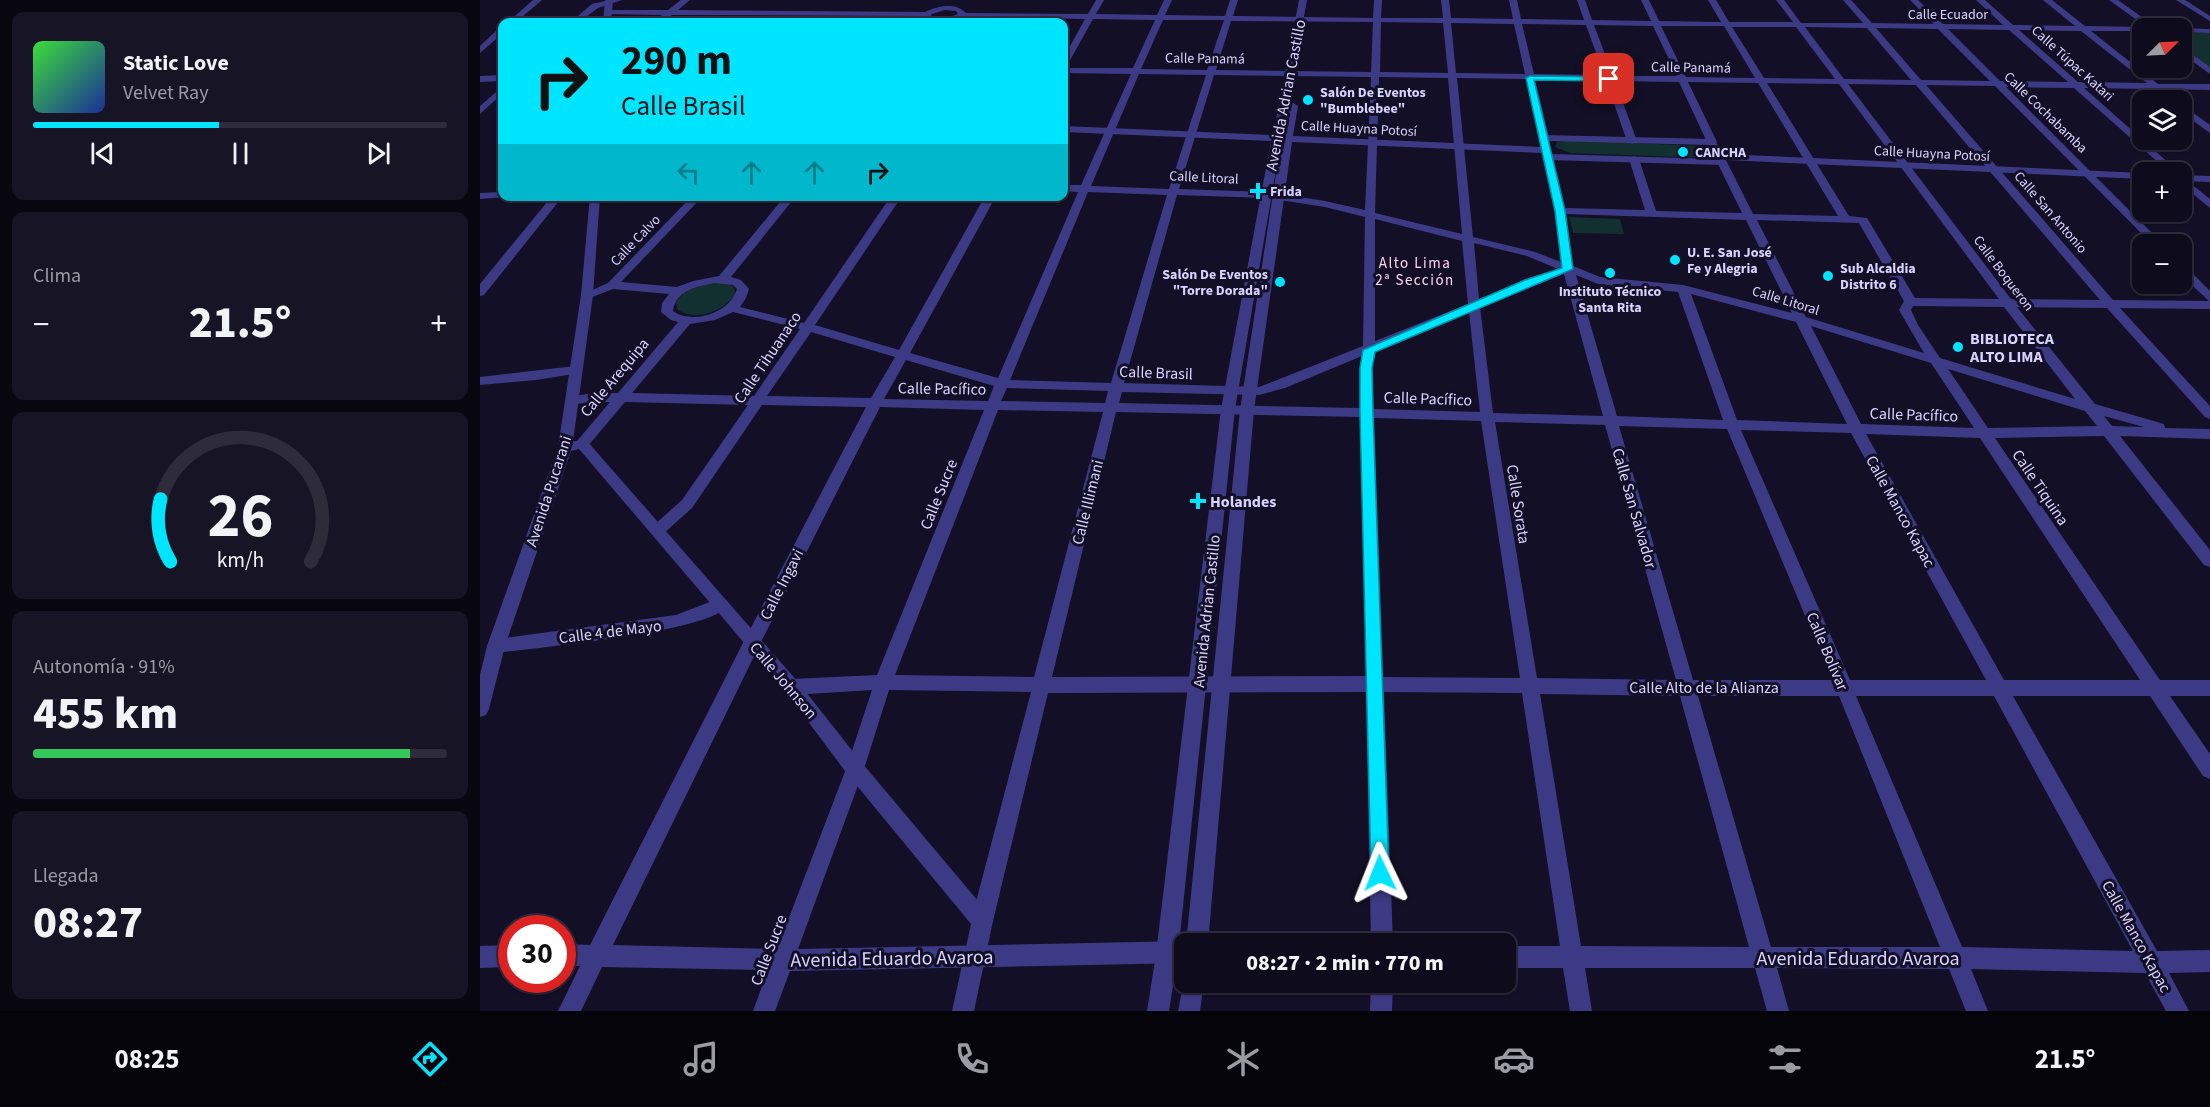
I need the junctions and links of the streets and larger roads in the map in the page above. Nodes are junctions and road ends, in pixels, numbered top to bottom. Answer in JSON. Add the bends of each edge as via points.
{"nodes":[{"id":1,"x":538,"y":0,"type":"edge"},
{"id":2,"x":618,"y":0,"type":"edge"},
{"id":3,"x":686,"y":0,"type":"edge"},
{"id":4,"x":1100,"y":0,"type":"edge"},
{"id":5,"x":1168,"y":0,"type":"edge"},
{"id":6,"x":1234,"y":0,"type":"edge"},
{"id":7,"x":1303,"y":0,"type":"edge"},
{"id":8,"x":1312,"y":0,"type":"edge"},
{"id":9,"x":1378,"y":0,"type":"edge"},
{"id":10,"x":1445,"y":0,"type":"edge"},
{"id":11,"x":1513,"y":0,"type":"edge"},
{"id":12,"x":1581,"y":0,"type":"edge"},
{"id":13,"x":1645,"y":0,"type":"edge"},
{"id":14,"x":1712,"y":0,"type":"edge"},
{"id":15,"x":1780,"y":0,"type":"edge"},
{"id":16,"x":1847,"y":0,"type":"edge"},
{"id":17,"x":1914,"y":0,"type":"edge"},
{"id":18,"x":1980,"y":0,"type":"edge"},
{"id":19,"x":2047,"y":0,"type":"edge"},
{"id":20,"x":2113,"y":0,"type":"edge"},
{"id":21,"x":2181,"y":0,"type":"edge"},
{"id":22,"x":609,"y":1,"type":"edge"},
{"id":23,"x":955,"y":3,"type":"edge"},
{"id":24,"x":747,"y":6,"type":"dead end"},
{"id":25,"x":882,"y":7,"type":"dead end"},
{"id":26,"x":811,"y":9,"type":"junction"},
{"id":27,"x":672,"y":11,"type":"junction"},
{"id":28,"x":608,"y":12,"type":"junction"},
{"id":29,"x":740,"y":12,"type":"junction"},
{"id":30,"x":875,"y":14,"type":"junction"},
{"id":31,"x":926,"y":14,"type":"junction"},
{"id":32,"x":962,"y":15,"type":"junction"},
{"id":33,"x":1024,"y":15,"type":"edge"},
{"id":34,"x":1091,"y":16,"type":"junction"},
{"id":35,"x":1161,"y":17,"type":"junction"},
{"id":36,"x":517,"y":18,"type":"edge"},
{"id":37,"x":580,"y":18,"type":"edge"},
{"id":38,"x":608,"y":18,"type":"edge"},
{"id":39,"x":662,"y":18,"type":"edge"},
{"id":40,"x":732,"y":18,"type":"edge"},
{"id":41,"x":801,"y":18,"type":"edge"},
{"id":42,"x":870,"y":18,"type":"edge"},
{"id":43,"x":927,"y":18,"type":"edge"},
{"id":44,"x":955,"y":18,"type":"edge"},
{"id":45,"x":1228,"y":18,"type":"junction"},
{"id":46,"x":2139,"y":18,"type":"edge"},
{"id":47,"x":1304,"y":19,"type":"junction"},
{"id":48,"x":2210,"y":19,"type":"edge"},
{"id":49,"x":1377,"y":21,"type":"junction"},
{"id":50,"x":1448,"y":21,"type":"junction"},
{"id":51,"x":1518,"y":22,"type":"junction"},
{"id":52,"x":1588,"y":23,"type":"junction"},
{"id":53,"x":1656,"y":24,"type":"junction"},
{"id":54,"x":1728,"y":25,"type":"junction"},
{"id":55,"x":1799,"y":26,"type":"junction"},
{"id":56,"x":1870,"y":26,"type":"junction"},
{"id":57,"x":1941,"y":27,"type":"junction"},
{"id":58,"x":2012,"y":28,"type":"junction"},
{"id":59,"x":2084,"y":28,"type":"junction"},
{"id":60,"x":2132,"y":29,"type":"edge"},
{"id":61,"x":2192,"y":30,"type":"edge"},
{"id":62,"x":2210,"y":31,"type":"edge"},
{"id":63,"x":498,"y":34,"type":"edge"},
{"id":64,"x":480,"y":50,"type":"edge"},
{"id":65,"x":1068,"y":57,"type":"edge"},
{"id":66,"x":2192,"y":57,"type":"edge"},
{"id":67,"x":498,"y":70,"type":"edge"},
{"id":68,"x":1068,"y":70,"type":"edge"},
{"id":69,"x":1137,"y":71,"type":"junction"},
{"id":70,"x":2210,"y":71,"type":"edge"},
{"id":71,"x":480,"y":72,"type":"edge"},
{"id":72,"x":1212,"y":72,"type":"junction"},
{"id":73,"x":1293,"y":73,"type":"junction"},
{"id":74,"x":1375,"y":74,"type":"junction"},
{"id":75,"x":1452,"y":76,"type":"junction"},
{"id":76,"x":498,"y":78,"type":"edge"},
{"id":77,"x":1530,"y":78,"type":"junction"},
{"id":78,"x":480,"y":79,"type":"edge"},
{"id":79,"x":1609,"y":79,"type":"junction"},
{"id":80,"x":1683,"y":80,"type":"junction"},
{"id":81,"x":1762,"y":81,"type":"junction"},
{"id":82,"x":1841,"y":82,"type":"junction"},
{"id":83,"x":1917,"y":83,"type":"junction"},
{"id":84,"x":1996,"y":84,"type":"junction"},
{"id":85,"x":2075,"y":85,"type":"junction"},
{"id":86,"x":2155,"y":86,"type":"junction"},
{"id":87,"x":2210,"y":87,"type":"edge"},
{"id":88,"x":2160,"y":90,"type":"edge"},
{"id":89,"x":498,"y":94,"type":"edge"},
{"id":90,"x":480,"y":111,"type":"edge"},
{"id":91,"x":2192,"y":116,"type":"edge"},
{"id":92,"x":1068,"y":129,"type":"edge"},
{"id":93,"x":2210,"y":130,"type":"edge"},
{"id":94,"x":1109,"y":131,"type":"junction"},
{"id":95,"x":1193,"y":134,"type":"junction"},
{"id":96,"x":1282,"y":138,"type":"junction"},
{"id":97,"x":1544,"y":138,"type":"junction"},
{"id":98,"x":1632,"y":141,"type":"junction"},
{"id":99,"x":1373,"y":142,"type":"junction"},
{"id":100,"x":1712,"y":142,"type":"junction"},
{"id":101,"x":1458,"y":146,"type":"junction"},
{"id":102,"x":1547,"y":154,"type":"junction"},
{"id":103,"x":1634,"y":159,"type":"junction"},
{"id":104,"x":1721,"y":159,"type":"junction"},
{"id":105,"x":1810,"y":161,"type":"junction"},
{"id":106,"x":2163,"y":162,"type":"edge"},
{"id":107,"x":1904,"y":166,"type":"junction"},
{"id":108,"x":1995,"y":170,"type":"junction"},
{"id":109,"x":2089,"y":174,"type":"junction"},
{"id":110,"x":2132,"y":176,"type":"edge"},
{"id":111,"x":2192,"y":178,"type":"edge"},
{"id":112,"x":2210,"y":179,"type":"edge"},
{"id":113,"x":1068,"y":188,"type":"edge"},
{"id":114,"x":1085,"y":188,"type":"junction"},
{"id":115,"x":2192,"y":188,"type":"edge"},
{"id":116,"x":1173,"y":191,"type":"junction"},
{"id":117,"x":498,"y":195,"type":"edge"},
{"id":118,"x":480,"y":196,"type":"edge"},
{"id":119,"x":1272,"y":196,"type":"junction"},
{"id":120,"x":554,"y":201,"type":"edge"},
{"id":121,"x":595,"y":201,"type":"edge"},
{"id":122,"x":693,"y":201,"type":"edge"},
{"id":123,"x":787,"y":201,"type":"edge"},
{"id":124,"x":894,"y":201,"type":"edge"},
{"id":125,"x":988,"y":201,"type":"edge"},
{"id":126,"x":2210,"y":205,"type":"edge"},
{"id":127,"x":1560,"y":211,"type":"junction"},
{"id":128,"x":1370,"y":213,"type":"junction"},
{"id":129,"x":1652,"y":214,"type":"junction"},
{"id":130,"x":1749,"y":216,"type":"junction"},
{"id":131,"x":1845,"y":219,"type":"junction"},
{"id":132,"x":2148,"y":234,"type":"edge"},
{"id":133,"x":1468,"y":238,"type":"junction"},
{"id":134,"x":1568,"y":269,"type":"junction"},
{"id":135,"x":723,"y":279,"type":"junction"},
{"id":136,"x":2192,"y":279,"type":"edge"},
{"id":137,"x":612,"y":285,"type":"junction"},
{"id":138,"x":1683,"y":289,"type":"junction"},
{"id":139,"x":680,"y":291,"type":"junction"},
{"id":140,"x":480,"y":292,"type":"edge"},
{"id":141,"x":587,"y":295,"type":"junction"},
{"id":142,"x":2210,"y":298,"type":"edge"},
{"id":143,"x":1911,"y":302,"type":"junction"},
{"id":144,"x":2007,"y":302,"type":"junction"},
{"id":145,"x":2110,"y":304,"type":"junction"},
{"id":146,"x":2210,"y":305,"type":"edge"},
{"id":147,"x":1474,"y":306,"type":"junction"},
{"id":148,"x":731,"y":308,"type":"junction"},
{"id":149,"x":686,"y":321,"type":"junction"},
{"id":150,"x":1802,"y":321,"type":"junction"},
{"id":151,"x":807,"y":327,"type":"junction"},
{"id":152,"x":1369,"y":350,"type":"junction"},
{"id":153,"x":902,"y":356,"type":"junction"},
{"id":154,"x":1934,"y":359,"type":"junction"},
{"id":155,"x":575,"y":370,"type":"junction"},
{"id":156,"x":480,"y":381,"type":"edge"},
{"id":157,"x":1002,"y":384,"type":"junction"},
{"id":158,"x":1116,"y":387,"type":"junction"},
{"id":159,"x":1233,"y":390,"type":"junction"},
{"id":160,"x":1250,"y":391,"type":"junction"},
{"id":161,"x":619,"y":398,"type":"junction"},
{"id":162,"x":573,"y":400,"type":"junction"},
{"id":163,"x":758,"y":401,"type":"junction"},
{"id":164,"x":875,"y":403,"type":"junction"},
{"id":165,"x":993,"y":405,"type":"junction"},
{"id":166,"x":2088,"y":407,"type":"junction"},
{"id":167,"x":1111,"y":409,"type":"junction"},
{"id":168,"x":1228,"y":410,"type":"junction"},
{"id":169,"x":1247,"y":410,"type":"junction"},
{"id":170,"x":1367,"y":413,"type":"junction"},
{"id":171,"x":2210,"y":414,"type":"edge"},
{"id":172,"x":1487,"y":417,"type":"junction"},
{"id":173,"x":1611,"y":422,"type":"junction"},
{"id":174,"x":1731,"y":423,"type":"junction"},
{"id":175,"x":1856,"y":429,"type":"junction"},
{"id":176,"x":2106,"y":430,"type":"junction"},
{"id":177,"x":1982,"y":433,"type":"junction"},
{"id":178,"x":2210,"y":434,"type":"edge"},
{"id":179,"x":2188,"y":435,"type":"junction"},
{"id":180,"x":2210,"y":440,"type":"edge"},
{"id":181,"x":574,"y":445,"type":"junction"},
{"id":182,"x":658,"y":530,"type":"junction"},
{"id":183,"x":2210,"y":561,"type":"edge"},
{"id":184,"x":720,"y":605,"type":"junction"},
{"id":185,"x":752,"y":642,"type":"junction"},
{"id":186,"x":496,"y":646,"type":"junction"},
{"id":187,"x":883,"y":682,"type":"junction"},
{"id":188,"x":1198,"y":684,"type":"junction"},
{"id":189,"x":1375,"y":684,"type":"junction"},
{"id":190,"x":1221,"y":685,"type":"junction"},
{"id":191,"x":1530,"y":685,"type":"junction"},
{"id":192,"x":1042,"y":686,"type":"junction"},
{"id":193,"x":792,"y":687,"type":"junction"},
{"id":194,"x":1844,"y":687,"type":"junction"},
{"id":195,"x":1999,"y":687,"type":"junction"},
{"id":196,"x":1687,"y":688,"type":"junction"},
{"id":197,"x":2153,"y":688,"type":"junction"},
{"id":198,"x":2210,"y":688,"type":"edge"},
{"id":199,"x":481,"y":698,"type":"edge"},
{"id":200,"x":855,"y":769,"type":"junction"},
{"id":201,"x":2210,"y":770,"type":"edge"},
{"id":202,"x":982,"y":921,"type":"junction"},
{"id":203,"x":1178,"y":933,"type":"edge"},
{"id":204,"x":1198,"y":933,"type":"edge"},
{"id":205,"x":1382,"y":933,"type":"edge"},
{"id":206,"x":1174,"y":953,"type":"edge"},
{"id":207,"x":576,"y":955,"type":"edge"},
{"id":208,"x":598,"y":955,"type":"junction"},
{"id":209,"x":498,"y":956,"type":"edge"},
{"id":210,"x":975,"y":956,"type":"junction"},
{"id":211,"x":480,"y":957,"type":"edge"},
{"id":212,"x":1516,"y":957,"type":"edge"},
{"id":213,"x":1573,"y":958,"type":"junction"},
{"id":214,"x":1763,"y":958,"type":"junction"},
{"id":215,"x":1955,"y":958,"type":"junction"},
{"id":216,"x":1174,"y":959,"type":"edge"},
{"id":217,"x":783,"y":960,"type":"junction"},
{"id":218,"x":2210,"y":961,"type":"edge"},
{"id":219,"x":2152,"y":962,"type":"junction"},
{"id":220,"x":1191,"y":993,"type":"edge"},
{"id":221,"x":1382,"y":993,"type":"edge"},
{"id":222,"x":569,"y":1011,"type":"edge"},
{"id":223,"x":764,"y":1011,"type":"edge"},
{"id":224,"x":963,"y":1011,"type":"edge"},
{"id":225,"x":1158,"y":1011,"type":"edge"},
{"id":226,"x":1189,"y":1011,"type":"edge"},
{"id":227,"x":1381,"y":1011,"type":"edge"},
{"id":228,"x":1581,"y":1011,"type":"edge"},
{"id":229,"x":1778,"y":1011,"type":"edge"},
{"id":230,"x":1977,"y":1011,"type":"edge"},
{"id":231,"x":2178,"y":1011,"type":"edge"}],
"edges":[{"from":1,"to":36,"type":"street"},
{"from":2,"to":22,"type":"street"},
{"from":3,"to":27,"type":"street"},
{"from":4,"to":34,"type":"street"},
{"from":5,"to":35,"type":"street","name":"Calle Sucre"},
{"from":6,"to":45,"type":"street","name":"Calle Illimani"},
{"from":7,"to":47,"type":"street","name":"Avenida Adrian Castillo"},
{"from":8,"to":47,"type":"street","name":"Avenida Adrian Castillo"},
{"from":9,"to":49,"type":"street"},
{"from":10,"to":50,"type":"street","name":"Calle Sorata"},
{"from":11,"to":51,"type":"street","name":"Calle San Salvador"},
{"from":12,"to":52,"type":"street"},
{"from":13,"to":53,"type":"street","name":"Calle Manco Kapac"},
{"from":14,"to":54,"type":"street"},
{"from":15,"to":55,"type":"street","name":"Calle Boqueron"},
{"from":16,"to":56,"type":"street","name":"Calle San Antonio"},
{"from":17,"to":57,"type":"street","name":"Calle Cochabamba"},
{"from":18,"to":58,"type":"street","name":"Calle Túpac Katari"},
{"from":19,"to":59,"type":"street"},
{"from":20,"to":46,"type":"street"},
{"from":21,"to":48,"type":"street"},
{"from":22,"to":28,"type":"street"},
{"from":22,"to":37,"type":"street"},
{"from":23,"to":31,"type":"street"},
{"from":23,"to":32,"type":"street"},
{"from":24,"to":29,"type":"street"},
{"from":25,"to":30,"type":"street"},
{"from":26,"to":29,"type":"street"},
{"from":26,"to":30,"type":"street"},
{"from":26,"to":41,"type":"street"},
{"from":27,"to":28,"type":"street"},
{"from":27,"to":29,"type":"street"},
{"from":27,"to":39,"type":"street"},
{"from":28,"to":38,"type":"street"},
{"from":29,"to":40,"type":"street"},
{"from":30,"to":31,"type":"street"},
{"from":30,"to":42,"type":"street"},
{"from":31,"to":43,"type":"street"},
{"from":32,"to":33,"type":"street","name":"Calle Ecuador"},
{"from":32,"to":44,"type":"street","name":"Calle Ecuador"},
{"from":33,"to":34,"type":"street","name":"Calle Ecuador"},
{"from":34,"to":35,"type":"street","name":"Calle Ecuador"},
{"from":34,"to":65,"type":"street"},
{"from":35,"to":45,"type":"street","name":"Calle Ecuador"},
{"from":35,"to":69,"type":"street","name":"Calle Sucre"},
{"from":45,"to":47,"type":"street","name":"Calle Ecuador"},
{"from":45,"to":72,"type":"street","name":"Calle Illimani"},
{"from":47,"to":49,"type":"street","name":"Calle Ecuador"},
{"from":47,"to":73,"type":"street","name":"Avenida Adrian Castillo"},
{"from":49,"to":50,"type":"street","name":"Calle Ecuador"},
{"from":49,"to":74,"type":"street"},
{"from":50,"to":51,"type":"street","name":"Calle Ecuador"},
{"from":50,"to":75,"type":"street","name":"Calle Sorata"},
{"from":51,"to":52,"type":"street","name":"Calle Ecuador"},
{"from":51,"to":77,"type":"street","name":"Calle San Salvador"},
{"from":52,"to":53,"type":"street","name":"Calle Ecuador"},
{"from":52,"to":79,"type":"street"},
{"from":53,"to":54,"type":"street","name":"Calle Ecuador"},
{"from":53,"to":80,"type":"street","name":"Calle Manco Kapac"},
{"from":54,"to":55,"type":"street","name":"Calle Ecuador"},
{"from":54,"to":81,"type":"street"},
{"from":55,"to":56,"type":"street","name":"Calle Ecuador"},
{"from":55,"to":82,"type":"street","name":"Calle Boqueron"},
{"from":56,"to":57,"type":"street","name":"Calle Ecuador"},
{"from":56,"to":83,"type":"street","name":"Calle San Antonio"},
{"from":57,"to":58,"type":"street","name":"Calle Ecuador"},
{"from":57,"to":84,"type":"street","name":"Calle Cochabamba"},
{"from":58,"to":59,"type":"street","name":"Calle Ecuador"},
{"from":58,"to":85,"type":"street","name":"Calle Túpac Katari"},
{"from":59,"to":60,"type":"street","name":"Calle Ecuador"},
{"from":59,"to":86,"type":"street"},
{"from":61,"to":62,"type":"street"},
{"from":63,"to":64,"type":"street"},
{"from":66,"to":70,"type":"street"},
{"from":67,"to":71,"type":"street"},
{"from":68,"to":69,"type":"street","name":"Calle Panamá"},
{"from":69,"to":72,"type":"street","name":"Calle Panamá"},
{"from":69,"to":94,"type":"street","name":"Calle Sucre"},
{"from":72,"to":73,"type":"street","name":"Calle Panamá"},
{"from":72,"to":95,"type":"street","name":"Calle Illimani"},
{"from":73,"to":74,"type":"street","name":"Calle Panamá"},
{"from":73,"to":96,"type":"street","name":"Avenida Adrian Castillo"},
{"from":74,"to":75,"type":"street","name":"Calle Panamá"},
{"from":74,"to":99,"type":"street"},
{"from":75,"to":77,"type":"street","name":"Calle Panamá"},
{"from":75,"to":101,"type":"street","name":"Calle Sorata"},
{"from":76,"to":78,"type":"street"},
{"from":77,"to":79,"type":"street","name":"Calle Panamá"},
{"from":77,"to":97,"type":"street","name":"Calle San Salvador"},
{"from":79,"to":80,"type":"street","name":"Calle Panamá"},
{"from":79,"to":98,"type":"street"},
{"from":80,"to":81,"type":"street","name":"Calle Panamá"},
{"from":80,"to":100,"type":"street","name":"Calle Manco Kapac"},
{"from":81,"to":82,"type":"street","name":"Calle Panamá"},
{"from":81,"to":105,"type":"street"},
{"from":82,"to":83,"type":"street","name":"Calle Panamá"},
{"from":82,"to":107,"type":"street","name":"Calle Boqueron"},
{"from":83,"to":84,"type":"street","name":"Calle Panamá"},
{"from":83,"to":108,"type":"street","name":"Calle San Antonio"},
{"from":84,"to":85,"type":"street","name":"Calle Panamá"},
{"from":84,"to":109,"type":"street","name":"Calle Cochabamba"},
{"from":85,"to":86,"type":"street","name":"Calle Panamá"},
{"from":85,"to":106,"type":"street","name":"Calle Túpac Katari"},
{"from":86,"to":87,"type":"street","name":"Calle Panamá"},
{"from":86,"to":88,"type":"street"},
{"from":89,"to":90,"type":"street"},
{"from":91,"to":93,"type":"street"},
{"from":92,"to":94,"type":"street","name":"Calle Huayna Potosí"},
{"from":94,"to":95,"type":"street","name":"Calle Huayna Potosí"},
{"from":94,"to":114,"type":"street","name":"Calle Sucre"},
{"from":95,"to":96,"type":"street","name":"Calle Huayna Potosí"},
{"from":95,"to":116,"type":"street","name":"Calle Illimani"},
{"from":96,"to":99,"type":"street","name":"Calle Huayna Potosí"},
{"from":96,"to":119,"type":"street","name":"Avenida Adrian Castillo"},
{"from":97,"to":98,"type":"street"},
{"from":97,"to":102,"type":"street","name":"Calle San Salvador"},
{"from":98,"to":100,"type":"street"},
{"from":99,"to":101,"type":"street","name":"Calle Huayna Potosí"},
{"from":99,"to":128,"type":"street"},
{"from":100,"to":104,"type":"street","name":"Calle Manco Kapac"},
{"from":101,"to":102,"type":"street","name":"Calle Huayna Potosí"},
{"from":101,"to":133,"type":"street","name":"Calle Sorata"},
{"from":102,"to":103,"type":"street","name":"Calle Huayna Potosí"},
{"from":102,"to":127,"type":"street","name":"Calle San Salvador"},
{"from":103,"to":104,"type":"street","name":"Calle Huayna Potosí"},
{"from":103,"to":129,"type":"street"},
{"from":104,"to":105,"type":"street","name":"Calle Huayna Potosí"},
{"from":104,"to":130,"type":"street","name":"Calle Manco Kapac"},
{"from":105,"to":107,"type":"street","name":"Calle Huayna Potosí"},
{"from":105,"to":131,"type":"street"},
{"from":107,"to":108,"type":"street","name":"Calle Huayna Potosí"},
{"from":107,"to":144,"type":"street","name":"Calle Boqueron"},
{"from":108,"to":109,"type":"street","name":"Calle Huayna Potosí"},
{"from":108,"to":145,"type":"street","name":"Calle San Antonio"},
{"from":109,"to":110,"type":"street","name":"Calle Huayna Potosí"},
{"from":109,"to":132,"type":"street","name":"Calle Cochabamba"},
{"from":111,"to":112,"type":"street"},
{"from":113,"to":114,"type":"street","name":"Calle Litoral"},
{"from":114,"to":116,"type":"street","name":"Calle Litoral"},
{"from":114,"to":157,"type":"street","name":"Calle Sucre"},
{"from":115,"to":126,"type":"street"},
{"from":116,"to":119,"type":"street","name":"Calle Litoral"},
{"from":116,"to":158,"type":"street","name":"Calle Illimani"},
{"from":117,"to":118,"type":"street"},
{"from":119,"to":128,"type":"street","name":"Calle Litoral"},
{"from":119,"to":159,"type":"street","name":"Avenida Adrian Castillo"},
{"from":119,"to":160,"type":"street","name":"Avenida Adrian Castillo"},
{"from":120,"to":140,"type":"street"},
{"from":121,"to":141,"type":"street","name":"Avenida Pucarani"},
{"from":122,"to":137,"type":"street","name":"Calle Calvo"},
{"from":123,"to":135,"type":"street"},
{"from":124,"to":151,"type":"street","name":"Calle Tihuanaco"},
{"from":125,"to":153,"type":"street","name":"Calle Ingavi"},
{"from":127,"to":129,"type":"street"},
{"from":127,"to":134,"type":"street","name":"Calle San Salvador"},
{"from":128,"to":133,"type":"street","name":"Calle Litoral"},
{"from":128,"to":152,"type":"street"},
{"from":129,"to":130,"type":"street"},
{"from":130,"to":131,"type":"street"},
{"from":130,"to":150,"type":"street","name":"Calle Manco Kapac"},
{"from":131,"to":143,"type":"street","name":"Calle Tiquina","via":[[1863,220]]},
{"from":133,"to":134,"type":"street","name":"Calle Litoral","via":[[1531,254]]},
{"from":133,"to":147,"type":"street","name":"Calle Sorata"},
{"from":134,"to":138,"type":"street","name":"Calle Litoral","via":[[1598,280]]},
{"from":134,"to":147,"type":"street","name":"Calle Brasil"},
{"from":134,"to":173,"type":"street","name":"Calle San Salvador"},
{"from":135,"to":139,"type":"street","via":[[701,282]]},
{"from":135,"to":148,"type":"street","via":[[737,282],[743,289],[741,298]]},
{"from":136,"to":142,"type":"street"},
{"from":137,"to":139,"type":"street"},
{"from":137,"to":141,"type":"street","name":"Calle Calvo"},
{"from":138,"to":150,"type":"street","name":"Calle Litoral","via":[[1751,304]]},
{"from":138,"to":174,"type":"street","name":"Calle Bolívar"},
{"from":139,"to":149,"type":"street","via":[[666,308],[674,318]]},
{"from":141,"to":155,"type":"street","name":"Avenida Pucarani"},
{"from":143,"to":144,"type":"street"},
{"from":143,"to":154,"type":"street","name":"Calle Tiquina","via":[[1905,310]]},
{"from":144,"to":145,"type":"street"},
{"from":144,"to":166,"type":"street","name":"Calle Boqueron"},
{"from":145,"to":146,"type":"street"},
{"from":145,"to":171,"type":"street","name":"Calle San Antonio"},
{"from":147,"to":152,"type":"street","name":"Calle Brasil"},
{"from":147,"to":172,"type":"street","name":"Calle Sorata"},
{"from":148,"to":149,"type":"street","via":[[709,318]]},
{"from":148,"to":151,"type":"street","name":"Calle Brasil"},
{"from":149,"to":161,"type":"street","name":"Calle Arequipa"},
{"from":150,"to":154,"type":"street","name":"Calle Litoral"},
{"from":150,"to":175,"type":"street","name":"Calle Manco Kapac"},
{"from":151,"to":153,"type":"street","name":"Calle Brasil"},
{"from":151,"to":163,"type":"street","name":"Calle Tihuanaco"},
{"from":152,"to":160,"type":"street","name":"Calle Brasil","via":[[1280,386]]},
{"from":152,"to":170,"type":"street"},
{"from":153,"to":157,"type":"street","name":"Calle Brasil"},
{"from":153,"to":164,"type":"street","name":"Calle Ingavi"},
{"from":154,"to":166,"type":"street","name":"Calle Litoral"},
{"from":154,"to":177,"type":"street","name":"Calle Tiquina"},
{"from":155,"to":156,"type":"street"},
{"from":155,"to":162,"type":"street","name":"Avenida Pucarani"},
{"from":157,"to":158,"type":"street","name":"Calle Brasil"},
{"from":157,"to":165,"type":"street","name":"Calle Sucre"},
{"from":158,"to":159,"type":"street","name":"Calle Brasil"},
{"from":158,"to":167,"type":"street","name":"Calle Illimani"},
{"from":159,"to":160,"type":"street","name":"Calle Brasil"},
{"from":159,"to":168,"type":"street","name":"Avenida Adrian Castillo"},
{"from":160,"to":169,"type":"street","name":"Avenida Adrian Castillo"},
{"from":161,"to":162,"type":"street","name":"Calle Pacífico"},
{"from":161,"to":163,"type":"street","name":"Calle Pacífico"},
{"from":161,"to":181,"type":"street","name":"Calle Arequipa"},
{"from":162,"to":181,"type":"street","name":"Avenida Pucarani"},
{"from":163,"to":164,"type":"street","name":"Calle Pacífico"},
{"from":163,"to":182,"type":"street","name":"Calle Tihuanaco","via":[[687,504]]},
{"from":164,"to":165,"type":"street","name":"Calle Pacífico"},
{"from":164,"to":185,"type":"street","name":"Calle Ingavi"},
{"from":165,"to":167,"type":"street","name":"Calle Pacífico"},
{"from":165,"to":187,"type":"street","name":"Calle Sucre"},
{"from":166,"to":176,"type":"street","name":"Calle Boqueron"},
{"from":166,"to":179,"type":"street","name":"Calle Litoral"},
{"from":167,"to":168,"type":"street","name":"Calle Pacífico"},
{"from":167,"to":192,"type":"street","name":"Calle Illimani"},
{"from":168,"to":169,"type":"street","name":"Calle Pacífico"},
{"from":168,"to":188,"type":"street","name":"Avenida Adrian Castillo"},
{"from":169,"to":170,"type":"street","name":"Calle Pacífico"},
{"from":169,"to":190,"type":"street","name":"Avenida Adrian Castillo"},
{"from":170,"to":172,"type":"street","name":"Calle Pacífico"},
{"from":170,"to":189,"type":"street"},
{"from":172,"to":173,"type":"street","name":"Calle Pacífico"},
{"from":172,"to":191,"type":"street","name":"Calle Sorata"},
{"from":173,"to":174,"type":"street","name":"Calle Pacífico"},
{"from":173,"to":196,"type":"street","name":"Calle San Salvador"},
{"from":174,"to":175,"type":"street","name":"Calle Pacífico"},
{"from":174,"to":194,"type":"street","name":"Calle Bolívar"},
{"from":175,"to":177,"type":"street","name":"Calle Pacífico"},
{"from":175,"to":195,"type":"street","name":"Calle Manco Kapac"},
{"from":176,"to":177,"type":"street","name":"Calle Pacífico"},
{"from":176,"to":179,"type":"street","name":"Calle Pacífico"},
{"from":176,"to":183,"type":"street","name":"Calle Boqueron"},
{"from":177,"to":197,"type":"street","name":"Calle Tiquina"},
{"from":178,"to":179,"type":"street","name":"Calle Pacífico"},
{"from":179,"to":180,"type":"street","name":"Calle Litoral"},
{"from":181,"to":182,"type":"street","name":"Calle Johnson"},
{"from":181,"to":186,"type":"street","name":"Avenida Pucarani"},
{"from":182,"to":184,"type":"street","name":"Calle Johnson"},
{"from":184,"to":185,"type":"street","name":"Calle Johnson"},
{"from":184,"to":186,"type":"street","name":"Calle 4 de Mayo","via":[[676,622]]},
{"from":185,"to":193,"type":"street","name":"Calle Johnson"},
{"from":185,"to":208,"type":"street","name":"Calle Ingavi"},
{"from":186,"to":199,"type":"street","name":"Avenida Pucarani"},
{"from":187,"to":192,"type":"street"},
{"from":187,"to":193,"type":"street"},
{"from":187,"to":200,"type":"street","name":"Calle Sucre"},
{"from":188,"to":190,"type":"street","name":"Calle Alto de la Alianza"},
{"from":188,"to":192,"type":"street"},
{"from":188,"to":203,"type":"street","name":"Avenida Adrian Castillo"},
{"from":189,"to":190,"type":"street","name":"Calle Alto de la Alianza"},
{"from":189,"to":191,"type":"street","name":"Calle Alto de la Alianza"},
{"from":189,"to":205,"type":"street"},
{"from":190,"to":204,"type":"street","name":"Avenida Adrian Castillo"},
{"from":191,"to":196,"type":"street","name":"Calle Alto de la Alianza"},
{"from":191,"to":213,"type":"street","name":"Calle Sorata"},
{"from":192,"to":202,"type":"street","name":"Calle Illimani"},
{"from":193,"to":200,"type":"street","name":"Calle Johnson"},
{"from":194,"to":195,"type":"street","name":"Calle Alto de la Alianza"},
{"from":194,"to":196,"type":"street","name":"Calle Alto de la Alianza"},
{"from":194,"to":215,"type":"street","name":"Calle Bolívar"},
{"from":195,"to":197,"type":"street","name":"Calle Alto de la Alianza"},
{"from":195,"to":219,"type":"street","name":"Calle Manco Kapac"},
{"from":196,"to":214,"type":"street","name":"Calle San Salvador"},
{"from":197,"to":198,"type":"street","name":"Calle Alto de la Alianza"},
{"from":197,"to":201,"type":"street","name":"Calle Tiquina"},
{"from":200,"to":202,"type":"street","name":"Calle Johnson"},
{"from":200,"to":217,"type":"street","name":"Calle Sucre"},
{"from":202,"to":210,"type":"street","name":"Calle Illimani"},
{"from":206,"to":210,"type":"street","name":"Avenida Eduardo Avaroa"},
{"from":207,"to":208,"type":"street","name":"Avenida Eduardo Avaroa"},
{"from":208,"to":217,"type":"street","name":"Avenida Eduardo Avaroa"},
{"from":208,"to":222,"type":"street","name":"Calle Ingavi"},
{"from":209,"to":211,"type":"street"},
{"from":210,"to":217,"type":"street","name":"Avenida Eduardo Avaroa"},
{"from":210,"to":224,"type":"street","name":"Calle Illimani"},
{"from":212,"to":213,"type":"street","name":"Avenida Eduardo Avaroa"},
{"from":213,"to":214,"type":"street","name":"Avenida Eduardo Avaroa"},
{"from":213,"to":228,"type":"street","name":"Calle Sorata"},
{"from":214,"to":215,"type":"street","name":"Avenida Eduardo Avaroa"},
{"from":214,"to":229,"type":"street","name":"Calle San Salvador"},
{"from":215,"to":219,"type":"street","name":"Avenida Eduardo Avaroa"},
{"from":215,"to":230,"type":"street","name":"Calle Bolívar"},
{"from":216,"to":225,"type":"street","name":"Avenida Adrian Castillo"},
{"from":217,"to":223,"type":"street","name":"Calle Sucre"},
{"from":218,"to":219,"type":"street","name":"Avenida Eduardo Avaroa"},
{"from":219,"to":231,"type":"street","name":"Calle Manco Kapac"},
{"from":220,"to":226,"type":"street"},
{"from":221,"to":227,"type":"street"}]}
